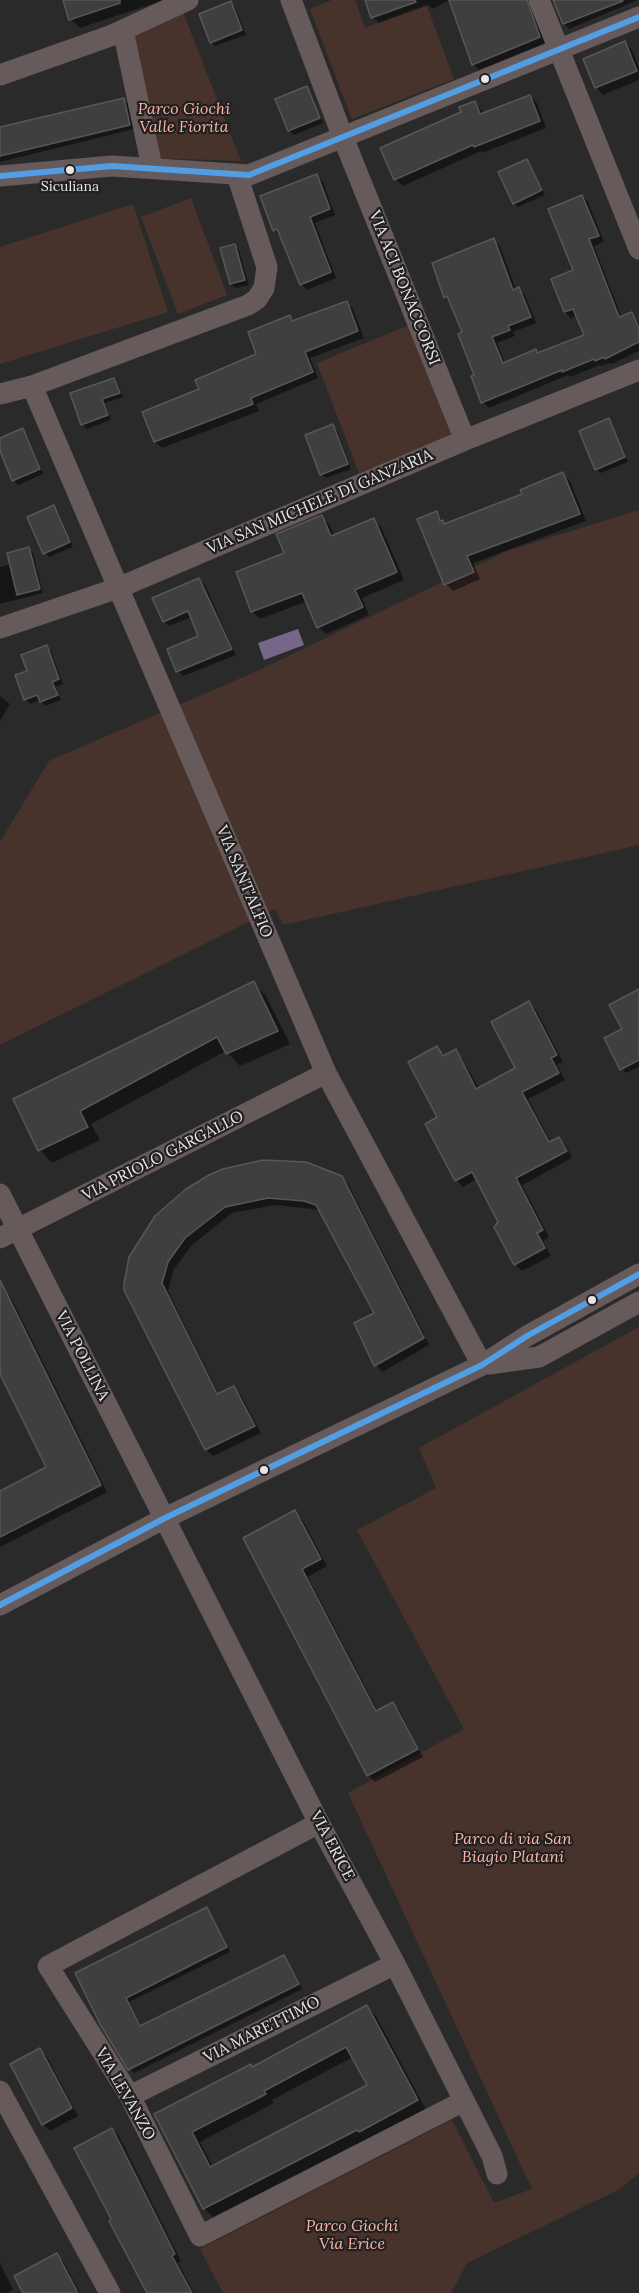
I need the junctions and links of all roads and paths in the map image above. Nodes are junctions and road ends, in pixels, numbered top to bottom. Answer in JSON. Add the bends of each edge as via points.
{"nodes":[{"id":1,"x":188,"y":0,"type":"edge"},
{"id":2,"x":291,"y":0,"type":"edge"},
{"id":3,"x":539,"y":0,"type":"edge"},
{"id":4,"x":639,"y":17,"type":"edge"},
{"id":5,"x":123,"y":30,"type":"junction"},
{"id":6,"x":558,"y":48,"type":"junction"},
{"id":7,"x":0,"y":75,"type":"edge"},
{"id":8,"x":342,"y":135,"type":"junction"},
{"id":9,"x":152,"y":167,"type":"junction"},
{"id":10,"x":237,"y":175,"type":"junction"},
{"id":11,"x":0,"y":176,"type":"edge"},
{"id":12,"x":639,"y":249,"type":"edge"},
{"id":13,"x":639,"y":369,"type":"edge"},
{"id":14,"x":32,"y":386,"type":"junction"},
{"id":15,"x":0,"y":394,"type":"edge"},
{"id":16,"x":465,"y":440,"type":"junction"},
{"id":17,"x":118,"y":588,"type":"junction"},
{"id":18,"x":0,"y":628,"type":"edge"},
{"id":19,"x":326,"y":1073,"type":"junction"},
{"id":20,"x":0,"y":1194,"type":"edge"},
{"id":21,"x":9,"y":1234,"type":"edge"},
{"id":22,"x":639,"y":1275,"type":"edge"},
{"id":23,"x":639,"y":1302,"type":"edge"},
{"id":24,"x":540,"y":1329,"type":"junction"},
{"id":25,"x":554,"y":1350,"type":"junction"},
{"id":26,"x":482,"y":1365,"type":"junction"},
{"id":27,"x":165,"y":1518,"type":"junction"},
{"id":28,"x":0,"y":1605,"type":"edge"},
{"id":29,"x":320,"y":1823,"type":"junction"},
{"id":30,"x":395,"y":1964,"type":"junction"},
{"id":31,"x":0,"y":2091,"type":"edge"},
{"id":32,"x":130,"y":2096,"type":"junction"},
{"id":33,"x":464,"y":2101,"type":"junction"},
{"id":34,"x":497,"y":2174,"type":"dead end"},
{"id":35,"x":110,"y":2293,"type":"edge"}],
"edges":[{"from":1,"to":5,"type":"street"},
{"from":2,"to":8,"type":"street","name":"VIA ACI BONACCORSI"},
{"from":3,"to":6,"type":"street"},
{"from":4,"to":6,"type":"street"},
{"from":5,"to":7,"type":"street"},
{"from":5,"to":9,"type":"street"},
{"from":6,"to":8,"type":"street"},
{"from":6,"to":12,"type":"street"},
{"from":8,"to":10,"type":"street","via":[[259,172]]},
{"from":8,"to":16,"type":"street","name":"VIA ACI BONACCORSI"},
{"from":9,"to":10,"type":"street"},
{"from":9,"to":11,"type":"street","via":[[112,166]]},
{"from":10,"to":14,"type":"street","via":[[267,267],[264,288],[257,299]]},
{"from":13,"to":16,"type":"street","name":"VIA SAN MICHELE DI GANZARIA"},
{"from":14,"to":15,"type":"street"},
{"from":14,"to":17,"type":"street","name":"VIA SANT'ALFIO"},
{"from":16,"to":17,"type":"street","name":"VIA SAN MICHELE DI GANZARIA"},
{"from":17,"to":18,"type":"street","name":"VIA SAN MICHELE DI GANZARIA"},
{"from":17,"to":19,"type":"street","name":"VIA SANT'ALFIO"},
{"from":19,"to":21,"type":"street","name":"VIA PRIOLO GARGALLO"},
{"from":19,"to":26,"type":"street","name":"VIA SANT'ALFIO"},
{"from":20,"to":21,"type":"street","name":"VIA POLLINA"},
{"from":21,"to":27,"type":"street","name":"VIA POLLINA"},
{"from":22,"to":24,"type":"street"},
{"from":23,"to":25,"type":"street"},
{"from":24,"to":25,"type":"street"},
{"from":24,"to":26,"type":"street"},
{"from":25,"to":26,"type":"street","via":[[539,1357]]},
{"from":26,"to":27,"type":"street"},
{"from":27,"to":28,"type":"street"},
{"from":27,"to":29,"type":"street","name":"VIA ERICE"},
{"from":29,"to":30,"type":"street","name":"VIA ERICE"},
{"from":29,"to":32,"type":"street","name":"VIA LEVANZO","via":[[48,1966]]},
{"from":30,"to":32,"type":"street","name":"VIA MARETTIMO"},
{"from":30,"to":33,"type":"street","name":"VIA ERICE"},
{"from":31,"to":35,"type":"street"},
{"from":32,"to":33,"type":"street","name":"VIA LEVANZO","via":[[200,2236]]},
{"from":33,"to":34,"type":"street","name":"VIA ERICE"}]}
